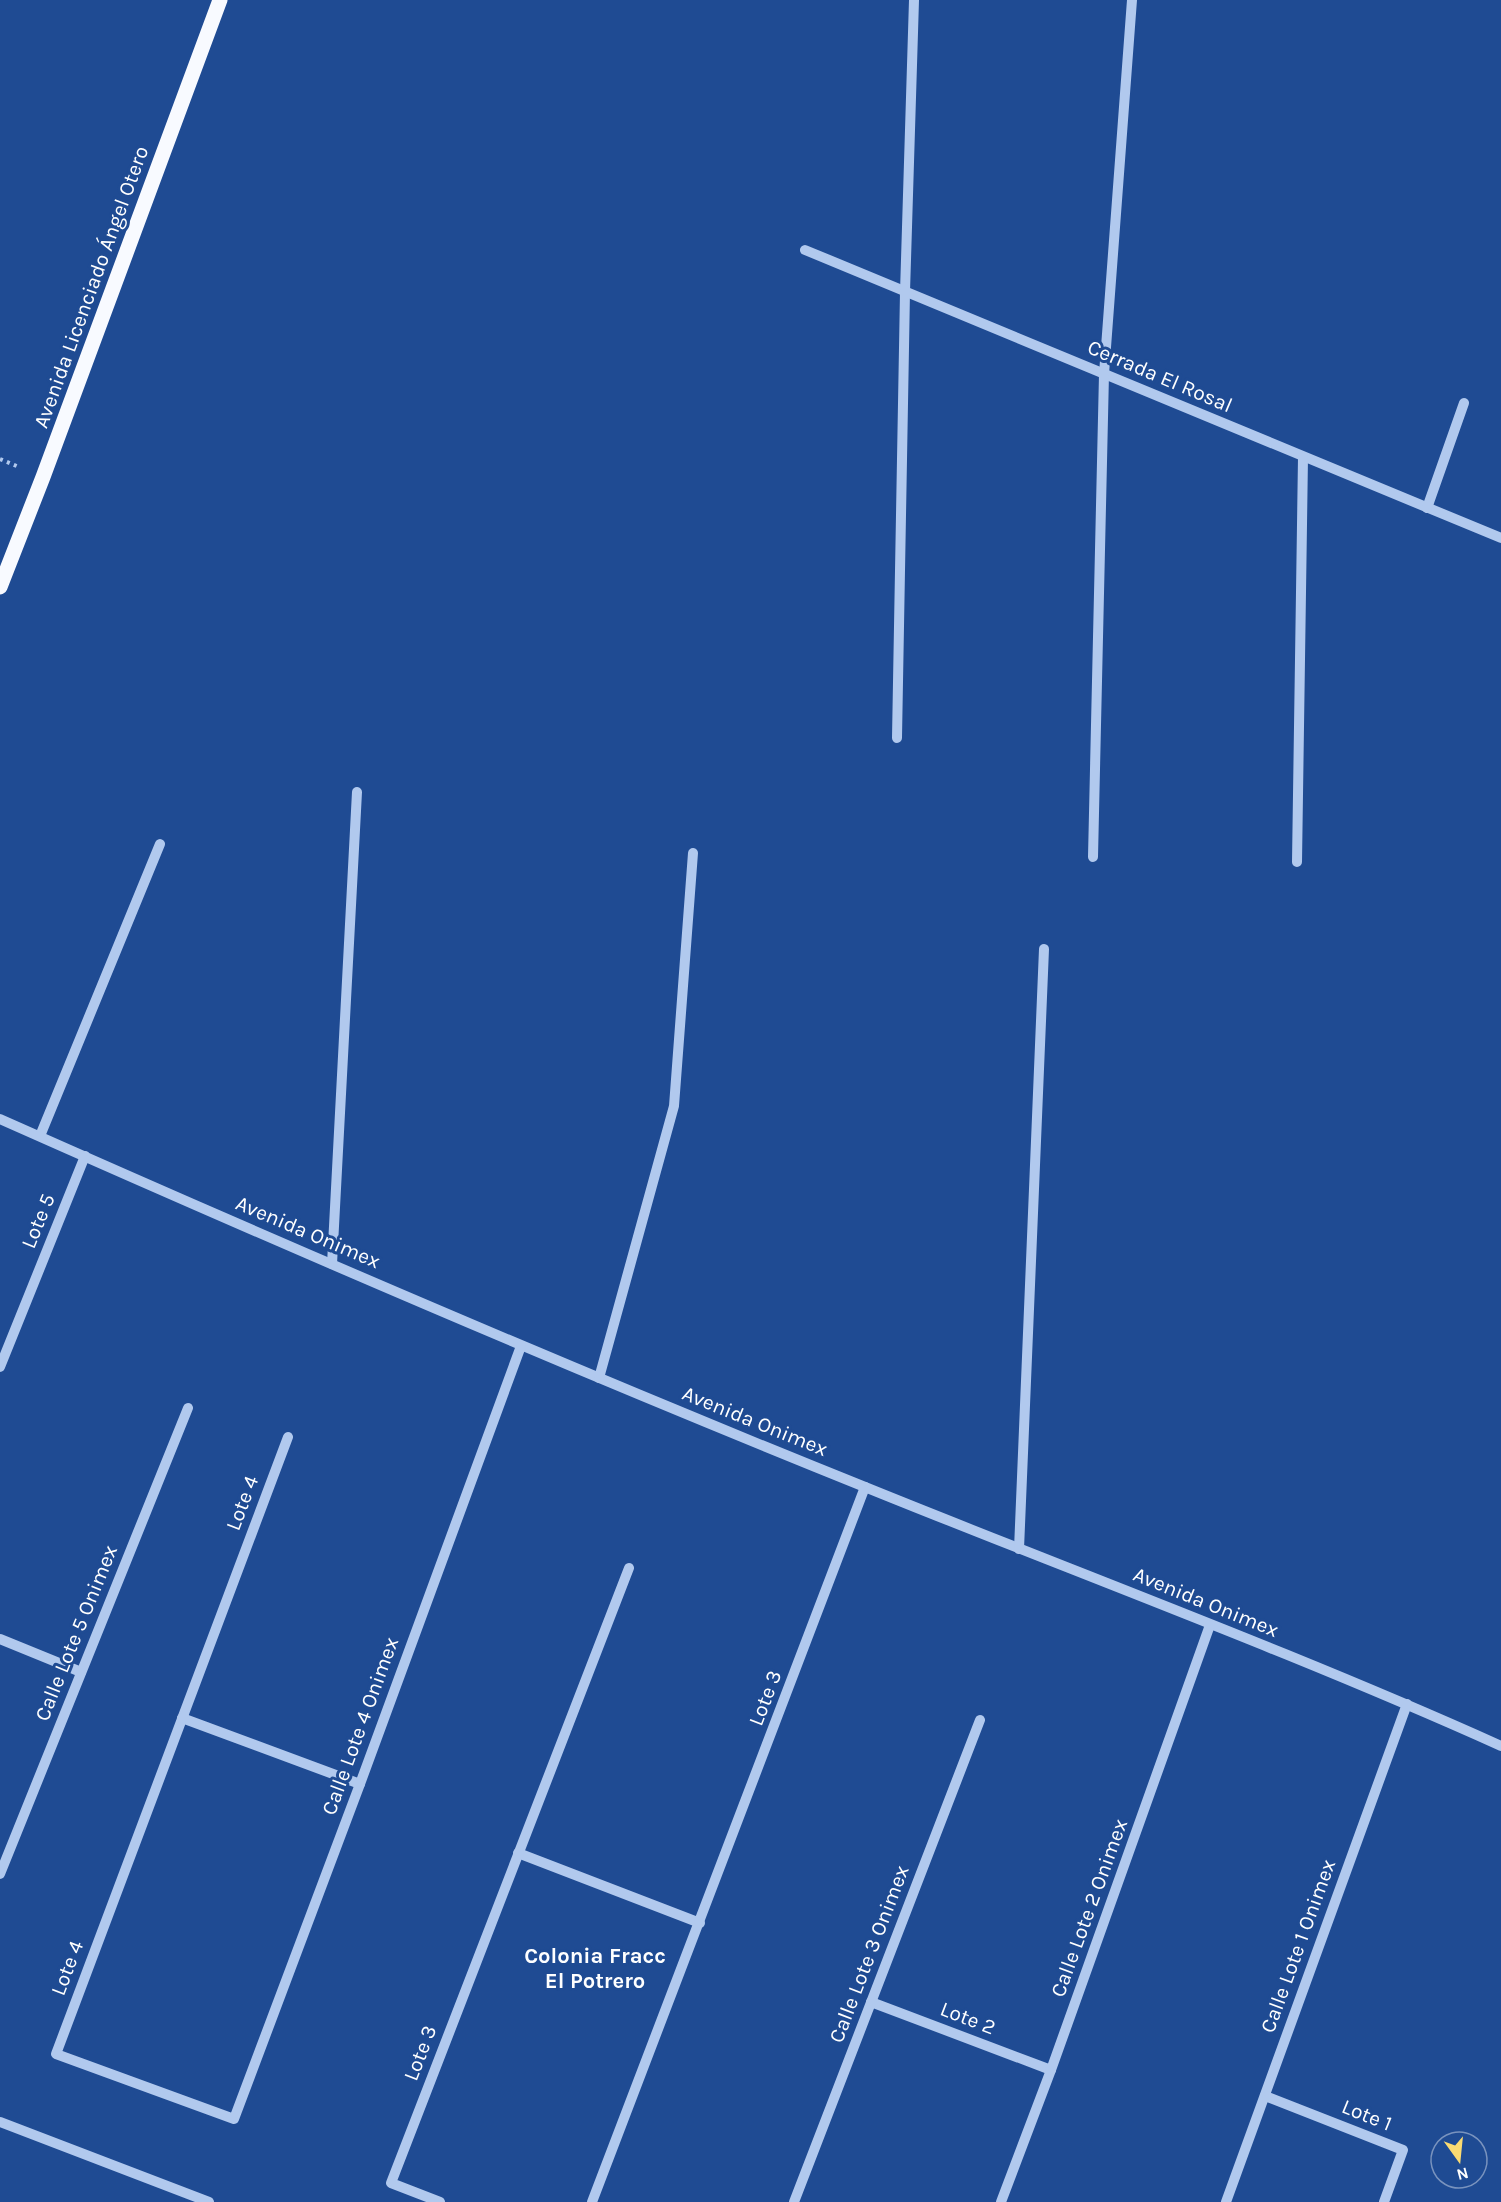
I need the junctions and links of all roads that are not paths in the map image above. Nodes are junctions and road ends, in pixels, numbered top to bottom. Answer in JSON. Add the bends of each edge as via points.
{"nodes":[{"id":1,"x":220,"y":0,"type":"edge"},
{"id":2,"x":914,"y":0,"type":"edge"},
{"id":3,"x":1132,"y":0,"type":"edge"},
{"id":4,"x":805,"y":250,"type":"dead end"},
{"id":5,"x":905,"y":292,"type":"junction"},
{"id":6,"x":1104,"y":374,"type":"junction"},
{"id":7,"x":1464,"y":403,"type":"dead end"},
{"id":8,"x":1303,"y":457,"type":"junction"},
{"id":9,"x":1427,"y":508,"type":"junction"},
{"id":10,"x":1501,"y":538,"type":"edge"},
{"id":11,"x":0,"y":587,"type":"edge"},
{"id":12,"x":897,"y":738,"type":"dead end"},
{"id":13,"x":357,"y":792,"type":"dead end"},
{"id":14,"x":160,"y":844,"type":"dead end"},
{"id":15,"x":693,"y":853,"type":"dead end"},
{"id":16,"x":1093,"y":857,"type":"dead end"},
{"id":17,"x":1297,"y":862,"type":"dead end"},
{"id":18,"x":1044,"y":949,"type":"dead end"},
{"id":19,"x":0,"y":1119,"type":"edge"},
{"id":20,"x":40,"y":1136,"type":"junction"},
{"id":21,"x":85,"y":1156,"type":"junction"},
{"id":22,"x":332,"y":1264,"type":"junction"},
{"id":23,"x":521,"y":1346,"type":"junction"},
{"id":24,"x":0,"y":1367,"type":"edge"},
{"id":25,"x":598,"y":1378,"type":"junction"},
{"id":26,"x":188,"y":1408,"type":"dead end"},
{"id":27,"x":288,"y":1437,"type":"dead end"},
{"id":28,"x":865,"y":1487,"type":"junction"},
{"id":29,"x":1019,"y":1549,"type":"junction"},
{"id":30,"x":629,"y":1568,"type":"dead end"},
{"id":31,"x":1210,"y":1625,"type":"junction"},
{"id":32,"x":0,"y":1639,"type":"edge"},
{"id":33,"x":81,"y":1672,"type":"junction"},
{"id":34,"x":1407,"y":1704,"type":"junction"},
{"id":35,"x":182,"y":1718,"type":"junction"},
{"id":36,"x":980,"y":1720,"type":"dead end"},
{"id":37,"x":1501,"y":1746,"type":"edge"},
{"id":38,"x":360,"y":1784,"type":"junction"},
{"id":39,"x":518,"y":1854,"type":"junction"},
{"id":40,"x":0,"y":1874,"type":"edge"},
{"id":41,"x":700,"y":1923,"type":"junction"},
{"id":42,"x":871,"y":2002,"type":"junction"},
{"id":43,"x":1051,"y":2070,"type":"junction"},
{"id":44,"x":1265,"y":2096,"type":"junction"},
{"id":45,"x":234,"y":2119,"type":"joint"},
{"id":46,"x":0,"y":2122,"type":"edge"},
{"id":47,"x":209,"y":2202,"type":"edge"},
{"id":48,"x":440,"y":2202,"type":"edge"},
{"id":49,"x":592,"y":2202,"type":"edge"},
{"id":50,"x":794,"y":2202,"type":"edge"},
{"id":51,"x":1001,"y":2202,"type":"edge"},
{"id":52,"x":1226,"y":2202,"type":"edge"},
{"id":53,"x":1384,"y":2202,"type":"edge"}],
"edges":[{"from":1,"to":11,"type":"main road","name":"Avenida Licenciado Ángel Otero"},
{"from":2,"to":5,"type":"street"},
{"from":3,"to":6,"type":"street"},
{"from":4,"to":5,"type":"street","name":"Cerrada El Rosal"},
{"from":5,"to":6,"type":"street","name":"Cerrada El Rosal"},
{"from":5,"to":12,"type":"street"},
{"from":6,"to":8,"type":"street","name":"Cerrada El Rosal"},
{"from":6,"to":16,"type":"street"},
{"from":7,"to":9,"type":"street"},
{"from":8,"to":9,"type":"street","name":"Cerrada El Rosal"},
{"from":8,"to":17,"type":"street"},
{"from":9,"to":10,"type":"street","name":"Cerrada El Rosal"},
{"from":13,"to":22,"type":"street"},
{"from":14,"to":20,"type":"street"},
{"from":15,"to":25,"type":"street","via":[[674,1106]]},
{"from":18,"to":29,"type":"street"},
{"from":19,"to":20,"type":"street","name":"Avenida Onimex"},
{"from":20,"to":21,"type":"street","name":"Avenida Onimex"},
{"from":21,"to":22,"type":"street","name":"Avenida Onimex"},
{"from":21,"to":24,"type":"street","name":"Lote 5"},
{"from":22,"to":23,"type":"street","name":"Avenida Onimex"},
{"from":23,"to":25,"type":"street","name":"Avenida Onimex"},
{"from":23,"to":38,"type":"street","name":"Calle Lote 4 Onimex"},
{"from":25,"to":28,"type":"street","name":"Avenida Onimex"},
{"from":26,"to":33,"type":"street","name":"Calle Lote 5 Onimex"},
{"from":27,"to":35,"type":"street","name":"Lote 4"},
{"from":28,"to":29,"type":"street","name":"Avenida Onimex"},
{"from":28,"to":41,"type":"street","name":"Lote 3"},
{"from":29,"to":31,"type":"street","name":"Avenida Onimex"},
{"from":30,"to":39,"type":"street","name":"Lote 3"},
{"from":31,"to":34,"type":"street","name":"Avenida Onimex"},
{"from":31,"to":43,"type":"street","name":"Calle Lote 2 Onimex"},
{"from":32,"to":33,"type":"street"},
{"from":33,"to":40,"type":"street","name":"Calle Lote 5 Onimex"},
{"from":34,"to":37,"type":"street","name":"Avenida Onimex"},
{"from":34,"to":44,"type":"street","name":"Calle Lote 1 Onimex"},
{"from":35,"to":38,"type":"street"},
{"from":35,"to":45,"type":"street","name":"Lote 4","via":[[56,2054]]},
{"from":36,"to":42,"type":"street","name":"Calle Lote 3 Onimex"},
{"from":38,"to":45,"type":"street","name":"Calle Lote 4 Onimex"},
{"from":39,"to":41,"type":"street"},
{"from":39,"to":48,"type":"street","name":"Lote 3","via":[[391,2183]]},
{"from":41,"to":49,"type":"street","name":"Lote 3"},
{"from":42,"to":43,"type":"street","name":"Lote 2"},
{"from":42,"to":50,"type":"street","name":"Calle Lote 3 Onimex"},
{"from":43,"to":51,"type":"street","name":"Calle Lote 2 Onimex"},
{"from":44,"to":52,"type":"street","name":"Calle Lote 1 Onimex"},
{"from":44,"to":53,"type":"street","name":"Lote 1","via":[[1403,2150]]},
{"from":46,"to":47,"type":"street"}]}
